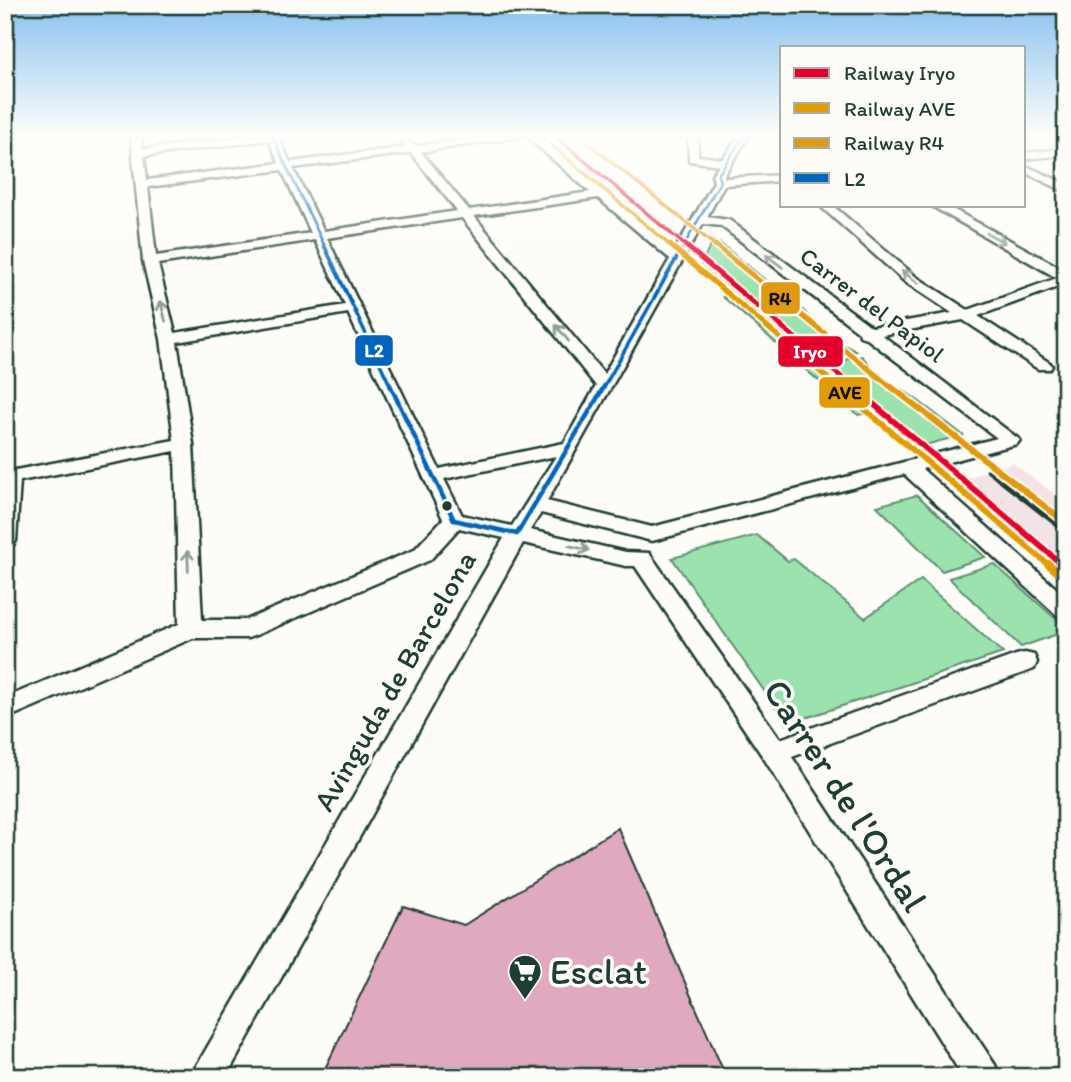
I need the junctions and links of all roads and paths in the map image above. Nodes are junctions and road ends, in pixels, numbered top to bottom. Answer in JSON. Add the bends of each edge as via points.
{"nodes":[{"id":1,"x":142,"y":186,"type":"edge"},
{"id":2,"x":296,"y":186,"type":"edge"},
{"id":3,"x":443,"y":186,"type":"edge"},
{"id":4,"x":589,"y":186,"type":"edge"},
{"id":5,"x":717,"y":186,"type":"edge"},
{"id":6,"x":598,"y":194,"type":"junction"},
{"id":7,"x":826,"y":206,"type":"edge"},
{"id":8,"x":938,"y":206,"type":"edge"},
{"id":9,"x":465,"y":214,"type":"junction"},
{"id":10,"x":698,"y":219,"type":"junction"},
{"id":11,"x":319,"y":236,"type":"junction"},
{"id":12,"x":677,"y":258,"type":"junction"},
{"id":13,"x":150,"y":261,"type":"junction"},
{"id":14,"x":1066,"y":278,"type":"edge"},
{"id":15,"x":353,"y":307,"type":"junction"},
{"id":16,"x":967,"y":315,"type":"junction"},
{"id":17,"x":866,"y":333,"type":"junction"},
{"id":18,"x":170,"y":339,"type":"junction"},
{"id":19,"x":1044,"y":366,"type":"dead end"},
{"id":20,"x":605,"y":386,"type":"junction"},
{"id":21,"x":184,"y":444,"type":"junction"},
{"id":22,"x":571,"y":447,"type":"junction"},
{"id":23,"x":910,"y":469,"type":"junction"},
{"id":24,"x":8,"y":477,"type":"edge"},
{"id":25,"x":433,"y":477,"type":"junction"},
{"id":26,"x":536,"y":505,"type":"junction"},
{"id":27,"x":454,"y":520,"type":"junction"},
{"id":28,"x":517,"y":534,"type":"junction"},
{"id":29,"x":5,"y":541,"type":"edge"},
{"id":30,"x":647,"y":546,"type":"junction"},
{"id":31,"x":1066,"y":610,"type":"edge"},
{"id":32,"x":191,"y":629,"type":"junction"},
{"id":33,"x":1025,"y":662,"type":"dead end"},
{"id":34,"x":5,"y":709,"type":"edge"},
{"id":35,"x":774,"y":752,"type":"junction"},
{"id":36,"x":207,"y":1077,"type":"edge"},
{"id":37,"x":983,"y":1077,"type":"edge"}],
"edges":[{"from":1,"to":13,"type":"street"},
{"from":2,"to":11,"type":"street"},
{"from":3,"to":9,"type":"street"},
{"from":4,"to":6,"type":"street"},
{"from":5,"to":10,"type":"street","name":"Avinguda de Barcelona"},
{"from":6,"to":9,"type":"street"},
{"from":6,"to":12,"type":"street"},
{"from":16,"to":7,"type":"street","one_way":true,"via":[[910,279]]},
{"from":8,"to":14,"type":"street","one_way":true},
{"from":9,"to":11,"type":"street"},
{"from":20,"to":9,"type":"street","one_way":true},
{"from":10,"to":12,"type":"street","name":"Avinguda de Barcelona"},
{"from":17,"to":10,"type":"street","name":"Carrer del Papiol","one_way":true,"via":[[725,223]]},
{"from":11,"to":13,"type":"street"},
{"from":11,"to":15,"type":"street"},
{"from":12,"to":20,"type":"street","name":"Avinguda de Barcelona"},
{"from":18,"to":13,"type":"street","one_way":true},
{"from":14,"to":16,"type":"street"},
{"from":15,"to":18,"type":"street"},
{"from":15,"to":25,"type":"street"},
{"from":16,"to":17,"type":"street"},
{"from":16,"to":19,"type":"street"},
{"from":17,"to":23,"type":"street","name":"Carrer del Papiol","via":[[1011,440]]},
{"from":18,"to":21,"type":"street"},
{"from":20,"to":22,"type":"street","name":"Avinguda de Barcelona"},
{"from":21,"to":24,"type":"street"},
{"from":32,"to":21,"type":"street","one_way":true},
{"from":22,"to":25,"type":"street"},
{"from":22,"to":26,"type":"street","name":"Avinguda de Barcelona"},
{"from":23,"to":30,"type":"street"},
{"from":23,"to":31,"type":"street"},
{"from":24,"to":29,"type":"street"},
{"from":25,"to":27,"type":"street"},
{"from":26,"to":28,"type":"street","name":"Avinguda de Barcelona"},
{"from":26,"to":30,"type":"street"},
{"from":27,"to":28,"type":"street"},
{"from":27,"to":32,"type":"street","via":[[422,555],[248,629]]},
{"from":28,"to":30,"type":"street","one_way":true,"via":[[626,559]]},
{"from":28,"to":36,"type":"street","name":"Avinguda de Barcelona"},
{"from":30,"to":35,"type":"street","name":"Carrer de l'Ordal"},
{"from":32,"to":34,"type":"street"},
{"from":33,"to":35,"type":"street"},
{"from":35,"to":37,"type":"street","name":"Carrer de l'Ordal"}]}
